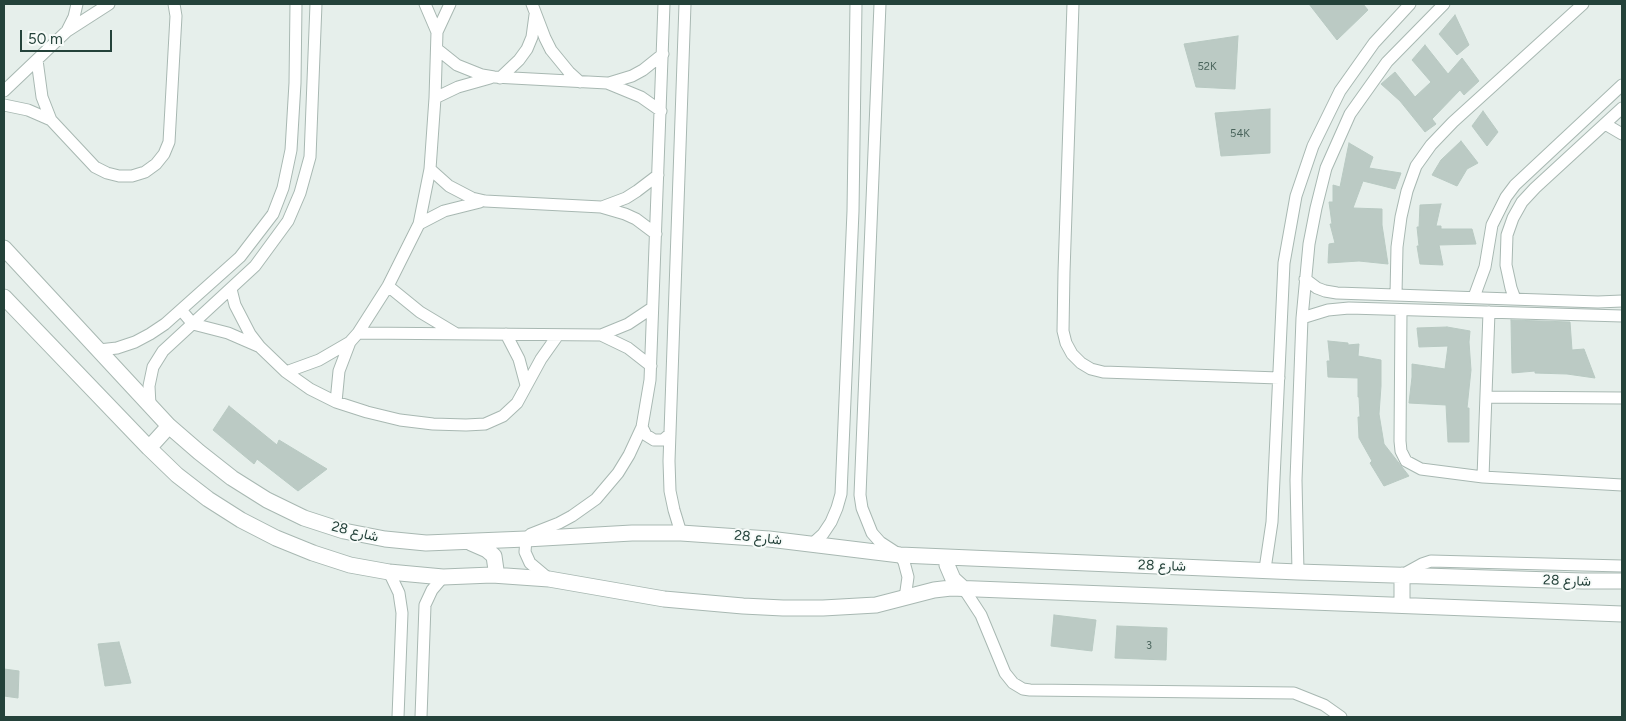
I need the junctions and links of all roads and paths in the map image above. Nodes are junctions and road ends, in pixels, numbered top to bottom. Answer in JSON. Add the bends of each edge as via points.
{"nodes":[{"id":1,"x":77,"y":4,"type":"edge"},
{"id":2,"x":109,"y":4,"type":"edge"},
{"id":3,"x":174,"y":4,"type":"edge"},
{"id":4,"x":184,"y":4,"type":"edge"},
{"id":5,"x":296,"y":4,"type":"edge"},
{"id":6,"x":316,"y":4,"type":"edge"},
{"id":7,"x":425,"y":4,"type":"edge"},
{"id":8,"x":450,"y":4,"type":"edge"},
{"id":9,"x":664,"y":4,"type":"edge"},
{"id":10,"x":685,"y":4,"type":"edge"},
{"id":11,"x":856,"y":4,"type":"edge"},
{"id":12,"x":880,"y":4,"type":"edge"},
{"id":13,"x":1073,"y":4,"type":"edge"},
{"id":14,"x":1410,"y":4,"type":"edge"},
{"id":15,"x":1444,"y":4,"type":"edge"},
{"id":16,"x":1583,"y":4,"type":"edge"},
{"id":17,"x":534,"y":7,"type":"edge"},
{"id":18,"x":176,"y":16,"type":"junction"},
{"id":19,"x":66,"y":31,"type":"junction"},
{"id":20,"x":437,"y":32,"type":"junction"},
{"id":21,"x":437,"y":49,"type":"junction"},
{"id":22,"x":663,"y":54,"type":"junction"},
{"id":23,"x":37,"y":60,"type":"junction"},
{"id":24,"x":497,"y":77,"type":"junction"},
{"id":25,"x":580,"y":82,"type":"junction"},
{"id":26,"x":295,"y":83,"type":"junction"},
{"id":27,"x":607,"y":83,"type":"junction"},
{"id":28,"x":314,"y":84,"type":"junction"},
{"id":29,"x":1622,"y":85,"type":"edge"},
{"id":30,"x":4,"y":91,"type":"edge"},
{"id":31,"x":435,"y":98,"type":"junction"},
{"id":32,"x":4,"y":105,"type":"edge"},
{"id":33,"x":1622,"y":108,"type":"edge"},
{"id":34,"x":660,"y":111,"type":"junction"},
{"id":35,"x":51,"y":120,"type":"junction"},
{"id":36,"x":1605,"y":124,"type":"junction"},
{"id":37,"x":1622,"y":134,"type":"edge"},
{"id":38,"x":430,"y":169,"type":"junction"},
{"id":39,"x":658,"y":174,"type":"junction"},
{"id":40,"x":485,"y":201,"type":"junction"},
{"id":41,"x":601,"y":207,"type":"junction"},
{"id":42,"x":853,"y":211,"type":"junction"},
{"id":43,"x":872,"y":212,"type":"junction"},
{"id":44,"x":419,"y":224,"type":"junction"},
{"id":45,"x":1491,"y":231,"type":"junction"},
{"id":46,"x":656,"y":234,"type":"junction"},
{"id":47,"x":1508,"y":235,"type":"junction"},
{"id":48,"x":4,"y":248,"type":"edge"},
{"id":49,"x":1305,"y":279,"type":"junction"},
{"id":50,"x":388,"y":286,"type":"junction"},
{"id":51,"x":231,"y":290,"type":"junction"},
{"id":52,"x":1396,"y":294,"type":"junction"},
{"id":53,"x":4,"y":297,"type":"edge"},
{"id":54,"x":1474,"y":297,"type":"junction"},
{"id":55,"x":1515,"y":298,"type":"junction"},
{"id":56,"x":1622,"y":301,"type":"edge"},
{"id":57,"x":652,"y":308,"type":"junction"},
{"id":58,"x":181,"y":310,"type":"junction"},
{"id":59,"x":1401,"y":310,"type":"junction"},
{"id":60,"x":1489,"y":312,"type":"junction"},
{"id":61,"x":1622,"y":316,"type":"edge"},
{"id":62,"x":1302,"y":318,"type":"junction"},
{"id":63,"x":194,"y":324,"type":"junction"},
{"id":64,"x":358,"y":333,"type":"junction"},
{"id":65,"x":456,"y":334,"type":"junction"},
{"id":66,"x":506,"y":334,"type":"junction"},
{"id":67,"x":558,"y":335,"type":"junction"},
{"id":68,"x":601,"y":335,"type":"junction"},
{"id":69,"x":350,"y":342,"type":"junction"},
{"id":70,"x":260,"y":347,"type":"junction"},
{"id":71,"x":99,"y":350,"type":"junction"},
{"id":72,"x":651,"y":366,"type":"junction"},
{"id":73,"x":286,"y":372,"type":"junction"},
{"id":74,"x":1279,"y":378,"type":"junction"},
{"id":75,"x":526,"y":385,"type":"junction"},
{"id":76,"x":1487,"y":397,"type":"junction"},
{"id":77,"x":1622,"y":398,"type":"edge"},
{"id":78,"x":336,"y":402,"type":"junction"},
{"id":79,"x":150,"y":405,"type":"junction"},
{"id":80,"x":169,"y":426,"type":"junction"},
{"id":81,"x":642,"y":427,"type":"junction"},
{"id":82,"x":670,"y":434,"type":"junction"},
{"id":83,"x":149,"y":448,"type":"junction"},
{"id":84,"x":1483,"y":477,"type":"junction"},
{"id":85,"x":1274,"y":478,"type":"junction"},
{"id":86,"x":842,"y":480,"type":"junction"},
{"id":87,"x":1296,"y":480,"type":"junction"},
{"id":88,"x":860,"y":482,"type":"junction"},
{"id":89,"x":1622,"y":485,"type":"edge"},
{"id":90,"x":681,"y":533,"type":"junction"},
{"id":91,"x":526,"y":539,"type":"junction"},
{"id":92,"x":468,"y":541,"type":"junction"},
{"id":93,"x":812,"y":544,"type":"junction"},
{"id":94,"x":900,"y":555,"type":"junction"},
{"id":95,"x":947,"y":558,"type":"junction"},
{"id":96,"x":1622,"y":566,"type":"edge"},
{"id":97,"x":1265,"y":569,"type":"junction"},
{"id":98,"x":389,"y":572,"type":"junction"},
{"id":99,"x":1298,"y":572,"type":"junction"},
{"id":100,"x":492,"y":575,"type":"junction"},
{"id":101,"x":1402,"y":575,"type":"junction"},
{"id":102,"x":443,"y":577,"type":"junction"},
{"id":103,"x":549,"y":579,"type":"junction"},
{"id":104,"x":1622,"y":581,"type":"edge"},
{"id":105,"x":964,"y":589,"type":"junction"},
{"id":106,"x":905,"y":598,"type":"junction"},
{"id":107,"x":1402,"y":605,"type":"junction"},
{"id":108,"x":1622,"y":614,"type":"edge"},
{"id":109,"x":401,"y":635,"type":"junction"},
{"id":110,"x":424,"y":636,"type":"junction"},
{"id":111,"x":398,"y":717,"type":"edge"},
{"id":112,"x":421,"y":717,"type":"edge"},
{"id":113,"x":1341,"y":717,"type":"edge"}],
"edges":[{"from":1,"to":19,"type":"street"},
{"from":2,"to":19,"type":"street"},
{"from":3,"to":18,"type":"street"},
{"from":4,"to":18,"type":"street"},
{"from":5,"to":26,"type":"street"},
{"from":6,"to":28,"type":"street"},
{"from":7,"to":20,"type":"street"},
{"from":8,"to":20,"type":"street"},
{"from":9,"to":22,"type":"street"},
{"from":10,"to":82,"type":"street"},
{"from":11,"to":42,"type":"street"},
{"from":12,"to":43,"type":"street"},
{"from":13,"to":74,"type":"street","via":[[1063,331],[1072,354],[1091,369],[1103,372]]},
{"from":14,"to":74,"type":"street","via":[[1374,43],[1340,91],[1302,175],[1285,256]]},
{"from":15,"to":49,"type":"street","via":[[1387,62],[1350,114],[1326,168],[1312,226]]},
{"from":16,"to":52,"type":"street","via":[[1453,122],[1416,166],[1401,217]]},
{"from":17,"to":24,"type":"street","via":[[535,24],[527,49],[519,60]]},
{"from":17,"to":25,"type":"street","via":[[552,50]]},
{"from":18,"to":35,"type":"street","via":[[169,142],[156,164],[132,176],[106,174],[95,167]]},
{"from":19,"to":23,"type":"street"},
{"from":20,"to":21,"type":"street"},
{"from":21,"to":24,"type":"street","via":[[457,65]]},
{"from":21,"to":31,"type":"street"},
{"from":22,"to":27,"type":"street","via":[[632,76]]},
{"from":22,"to":34,"type":"street"},
{"from":23,"to":30,"type":"street"},
{"from":23,"to":35,"type":"street","via":[[42,97]]},
{"from":24,"to":25,"type":"street"},
{"from":24,"to":31,"type":"street"},
{"from":25,"to":27,"type":"street"},
{"from":26,"to":28,"type":"street"},
{"from":26,"to":58,"type":"street","via":[[291,150],[283,188],[273,214],[240,257]]},
{"from":27,"to":34,"type":"street","via":[[641,97]]},
{"from":28,"to":51,"type":"street","via":[[310,158],[300,193],[288,221],[255,266]]},
{"from":29,"to":45,"type":"street","via":[[1515,185],[1498,210]]},
{"from":31,"to":38,"type":"street"},
{"from":32,"to":35,"type":"street","via":[[28,110]]},
{"from":33,"to":36,"type":"street"},
{"from":34,"to":39,"type":"street"},
{"from":36,"to":37,"type":"street"},
{"from":36,"to":47,"type":"street","via":[[1522,202]]},
{"from":38,"to":40,"type":"street","via":[[455,190]]},
{"from":38,"to":44,"type":"street"},
{"from":39,"to":41,"type":"street","via":[[626,198]]},
{"from":39,"to":46,"type":"street"},
{"from":40,"to":41,"type":"street"},
{"from":40,"to":44,"type":"street","via":[[444,211]]},
{"from":41,"to":46,"type":"street","via":[[630,216]]},
{"from":42,"to":43,"type":"street"},
{"from":42,"to":86,"type":"street"},
{"from":43,"to":88,"type":"street"},
{"from":44,"to":50,"type":"street"},
{"from":45,"to":47,"type":"street"},
{"from":45,"to":54,"type":"street","via":[[1485,267]]},
{"from":46,"to":57,"type":"street"},
{"from":47,"to":55,"type":"street","via":[[1506,265]]},
{"from":48,"to":71,"type":"street","name":"شارع 28"},
{"from":49,"to":52,"type":"street","via":[[1325,291]]},
{"from":49,"to":62,"type":"street"},
{"from":50,"to":64,"type":"street"},
{"from":50,"to":65,"type":"street","via":[[420,312]]},
{"from":51,"to":63,"type":"street"},
{"from":51,"to":70,"type":"street","via":[[242,320]]},
{"from":52,"to":54,"type":"street"},
{"from":53,"to":83,"type":"street"},
{"from":54,"to":55,"type":"street"},
{"from":55,"to":56,"type":"street"},
{"from":57,"to":68,"type":"street","via":[[628,324]]},
{"from":57,"to":72,"type":"street"},
{"from":58,"to":63,"type":"street"},
{"from":58,"to":71,"type":"street","via":[[134,342]]},
{"from":59,"to":60,"type":"street"},
{"from":59,"to":62,"type":"street","via":[[1336,308]]},
{"from":59,"to":84,"type":"street","via":[[1401,451],[1406,461],[1421,469]]},
{"from":60,"to":61,"type":"street"},
{"from":60,"to":76,"type":"street"},
{"from":62,"to":87,"type":"street"},
{"from":63,"to":70,"type":"street","via":[[228,333]]},
{"from":63,"to":79,"type":"street","via":[[163,350],[153,367]]},
{"from":64,"to":65,"type":"street"},
{"from":64,"to":69,"type":"street"},
{"from":65,"to":66,"type":"street"},
{"from":66,"to":67,"type":"street"},
{"from":66,"to":75,"type":"street","via":[[519,359]]},
{"from":67,"to":68,"type":"street"},
{"from":67,"to":75,"type":"street"},
{"from":68,"to":72,"type":"street","via":[[628,348]]},
{"from":69,"to":73,"type":"street","via":[[319,360]]},
{"from":69,"to":78,"type":"street","via":[[339,371]]},
{"from":70,"to":73,"type":"street"},
{"from":71,"to":79,"type":"street","name":"شارع 28"},
{"from":72,"to":81,"type":"street"},
{"from":73,"to":78,"type":"street"},
{"from":74,"to":85,"type":"street"},
{"from":75,"to":78,"type":"street","via":[[516,403],[503,416],[485,424],[400,420]]},
{"from":76,"to":77,"type":"street"},
{"from":76,"to":84,"type":"street"},
{"from":79,"to":80,"type":"street","name":"شارع 28"},
{"from":80,"to":83,"type":"street"},
{"from":80,"to":92,"type":"street","name":"شارع 28","via":[[232,478],[304,518],[344,531],[385,539]]},
{"from":81,"to":82,"type":"street","via":[[654,440],[663,440]]},
{"from":81,"to":91,"type":"street","via":[[630,455],[596,499],[572,516]]},
{"from":82,"to":90,"type":"street","via":[[670,491]]},
{"from":83,"to":98,"type":"street","via":[[208,499],[268,534],[350,565]]},
{"from":84,"to":89,"type":"street"},
{"from":85,"to":87,"type":"street"},
{"from":85,"to":97,"type":"street"},
{"from":86,"to":88,"type":"street"},
{"from":86,"to":93,"type":"street","via":[[831,522]]},
{"from":87,"to":99,"type":"street"},
{"from":88,"to":94,"type":"street","via":[[862,508],[872,534]]},
{"from":90,"to":91,"type":"street","name":"شارع 28"},
{"from":90,"to":93,"type":"street","name":"شارع 28"},
{"from":91,"to":92,"type":"street","name":"شارع 28"},
{"from":91,"to":103,"type":"street","via":[[525,552],[530,563]]},
{"from":92,"to":100,"type":"street","via":[[494,556],[496,570]]},
{"from":93,"to":94,"type":"street","name":"شارع 28"},
{"from":94,"to":95,"type":"street","name":"شارع 28"},
{"from":94,"to":106,"type":"street","via":[[908,577]]},
{"from":95,"to":97,"type":"street","name":"شارع 28"},
{"from":95,"to":105,"type":"street","via":[[953,579]]},
{"from":96,"to":101,"type":"street","via":[[1431,561]]},
{"from":97,"to":99,"type":"street","name":"شارع 28"},
{"from":98,"to":102,"type":"street"},
{"from":98,"to":109,"type":"street","via":[[401,603]]},
{"from":99,"to":101,"type":"street","name":"شارع 28"},
{"from":100,"to":102,"type":"street"},
{"from":100,"to":103,"type":"street"},
{"from":101,"to":104,"type":"street","name":"شارع 28"},
{"from":101,"to":107,"type":"street"},
{"from":102,"to":110,"type":"street","via":[[428,597]]},
{"from":103,"to":106,"type":"street","via":[[664,599],[743,606],[864,606]]},
{"from":105,"to":106,"type":"street","via":[[934,590]]},
{"from":105,"to":107,"type":"street"},
{"from":105,"to":113,"type":"street","via":[[981,615],[1005,674],[1023,689],[1294,693],[1324,705]]},
{"from":107,"to":108,"type":"street"},
{"from":109,"to":110,"type":"street"},
{"from":109,"to":111,"type":"street"},
{"from":110,"to":112,"type":"street"}]}
